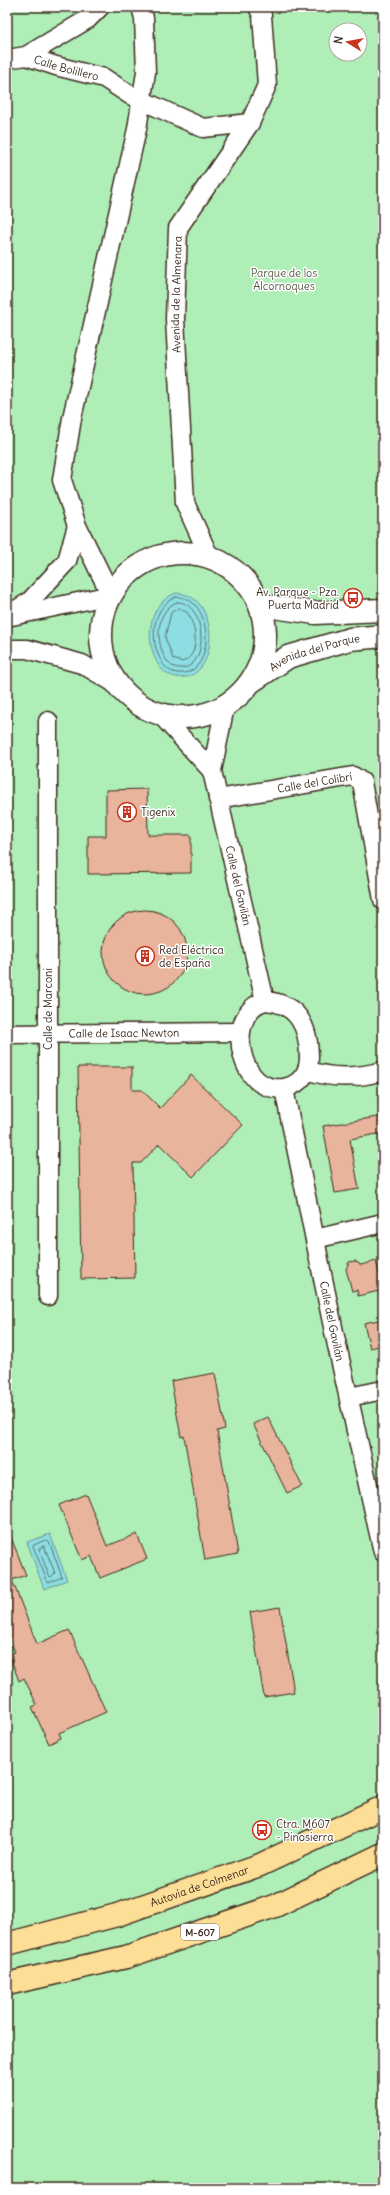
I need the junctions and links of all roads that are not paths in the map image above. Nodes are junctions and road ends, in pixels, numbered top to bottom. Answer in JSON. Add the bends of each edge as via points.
{"nodes":[{"id":1,"x":100,"y":7,"type":"edge"},
{"id":2,"x":140,"y":7,"type":"edge"},
{"id":3,"x":258,"y":7,"type":"edge"},
{"id":4,"x":26,"y":56,"type":"junction"},
{"id":5,"x":7,"y":59,"type":"edge"},
{"id":6,"x":142,"y":100,"type":"junction"},
{"id":7,"x":250,"y":123,"type":"junction"},
{"id":8,"x":77,"y":526,"type":"junction"},
{"id":9,"x":209,"y":556,"type":"junction"},
{"id":10,"x":111,"y":595,"type":"junction"},
{"id":11,"x":260,"y":605,"type":"junction"},
{"id":12,"x":383,"y":610,"type":"edge"},
{"id":13,"x":7,"y":616,"type":"edge"},
{"id":14,"x":383,"y":636,"type":"edge"},
{"id":15,"x":7,"y":650,"type":"edge"},
{"id":16,"x":251,"y":682,"type":"junction"},
{"id":17,"x":116,"y":684,"type":"junction"},
{"id":18,"x":225,"y":706,"type":"junction"},
{"id":19,"x":160,"y":715,"type":"junction"},
{"id":20,"x":48,"y":721,"type":"dead end"},
{"id":21,"x":212,"y":771,"type":"junction"},
{"id":22,"x":218,"y":800,"type":"junction"},
{"id":23,"x":378,"y":842,"type":"edge"},
{"id":24,"x":383,"y":900,"type":"edge"},
{"id":25,"x":265,"y":1001,"type":"junction"},
{"id":26,"x":240,"y":1032,"type":"junction"},
{"id":27,"x":48,"y":1033,"type":"junction"},
{"id":28,"x":7,"y":1034,"type":"edge"},
{"id":29,"x":307,"y":1070,"type":"junction"},
{"id":30,"x":383,"y":1071,"type":"edge"},
{"id":31,"x":284,"y":1089,"type":"junction"},
{"id":32,"x":383,"y":1223,"type":"edge"},
{"id":33,"x":315,"y":1239,"type":"junction"},
{"id":34,"x":48,"y":1296,"type":"dead end"},
{"id":35,"x":383,"y":1390,"type":"edge"},
{"id":36,"x":349,"y":1397,"type":"junction"},
{"id":37,"x":383,"y":1552,"type":"edge"},
{"id":38,"x":383,"y":1807,"type":"edge"},
{"id":39,"x":383,"y":1854,"type":"edge"},
{"id":40,"x":7,"y":1944,"type":"edge"},
{"id":41,"x":7,"y":1984,"type":"edge"}],
"edges":[{"from":1,"to":4,"type":"street","name":"Calle Bolillero","via":[[88,19]]},
{"from":2,"to":6,"type":"street","via":[[144,18],[146,72]]},
{"from":3,"to":7,"type":"street","name":"Avenida de la Almenara","via":[[262,15],[267,85]]},
{"from":4,"to":5,"type":"street"},
{"from":4,"to":6,"type":"street","name":"Calle Bolillero","via":[[104,78]]},
{"from":6,"to":7,"type":"street","name":"Calle Bolillero","via":[[203,128]]},
{"from":6,"to":8,"type":"street","via":[[138,129],[72,418],[62,480]]},
{"from":7,"to":9,"type":"street","name":"Avenida de la Almenara","via":[[178,228],[175,319],[186,503]]},
{"from":8,"to":10,"type":"street"},
{"from":8,"to":13,"type":"street","via":[[67,562],[29,602]]},
{"from":9,"to":10,"type":"street","via":[[186,552],[162,555],[140,564],[122,579]]},
{"from":9,"to":11,"type":"street","via":[[235,571],[248,584]]},
{"from":10,"to":13,"type":"street"},
{"from":10,"to":17,"type":"street","via":[[102,620],[101,643],[106,664]]},
{"from":11,"to":12,"type":"street","via":[[315,613]]},
{"from":11,"to":16,"type":"street","via":[[266,631],[263,658]]},
{"from":14,"to":16,"type":"street","name":"Avenida del Parque","via":[[350,639],[288,657]]},
{"from":15,"to":17,"type":"street","via":[[27,649],[82,664]]},
{"from":16,"to":18,"type":"street","via":[[239,696]]},
{"from":17,"to":19,"type":"street","via":[[136,703]]},
{"from":18,"to":19,"type":"street","via":[[207,714],[188,718]]},
{"from":18,"to":21,"type":"street","name":"Calle del Gavilán"},
{"from":19,"to":21,"type":"street"},
{"from":20,"to":27,"type":"street","name":"Calle de Marconi"},
{"from":21,"to":22,"type":"street","name":"Calle del Gavilán"},
{"from":22,"to":23,"type":"street","name":"Calle del Colibrí","via":[[353,776],[362,782]]},
{"from":22,"to":25,"type":"street","name":"Calle del Gavilán"},
{"from":23,"to":24,"type":"street","name":"Calle del Colibrí"},
{"from":25,"to":26,"type":"street","via":[[255,1004],[249,1010],[243,1019]]},
{"from":25,"to":29,"type":"street","via":[[284,1005],[299,1016],[308,1046]]},
{"from":26,"to":27,"type":"street","name":"Calle de Isaac Newton"},
{"from":26,"to":31,"type":"street","via":[[245,1062],[252,1076],[261,1083]]},
{"from":27,"to":28,"type":"street","name":"Calle de Isaac Newton"},
{"from":27,"to":34,"type":"street","name":"Calle de Marconi"},
{"from":29,"to":30,"type":"street","via":[[323,1076],[365,1076]]},
{"from":29,"to":31,"type":"street","via":[[302,1080]]},
{"from":31,"to":33,"type":"street","name":"Calle del Gavilán"},
{"from":32,"to":33,"type":"street"},
{"from":33,"to":36,"type":"street","name":"Calle del Gavilán"},
{"from":35,"to":36,"type":"street"},
{"from":36,"to":37,"type":"street","name":"Calle del Gavilán"},
{"from":38,"to":40,"type":"highway","name":"Autovía de Colmenar","via":[[260,1865],[117,1915]]},
{"from":39,"to":41,"type":"highway","number":"M-607","via":[[275,1906],[126,1957]]}]}
